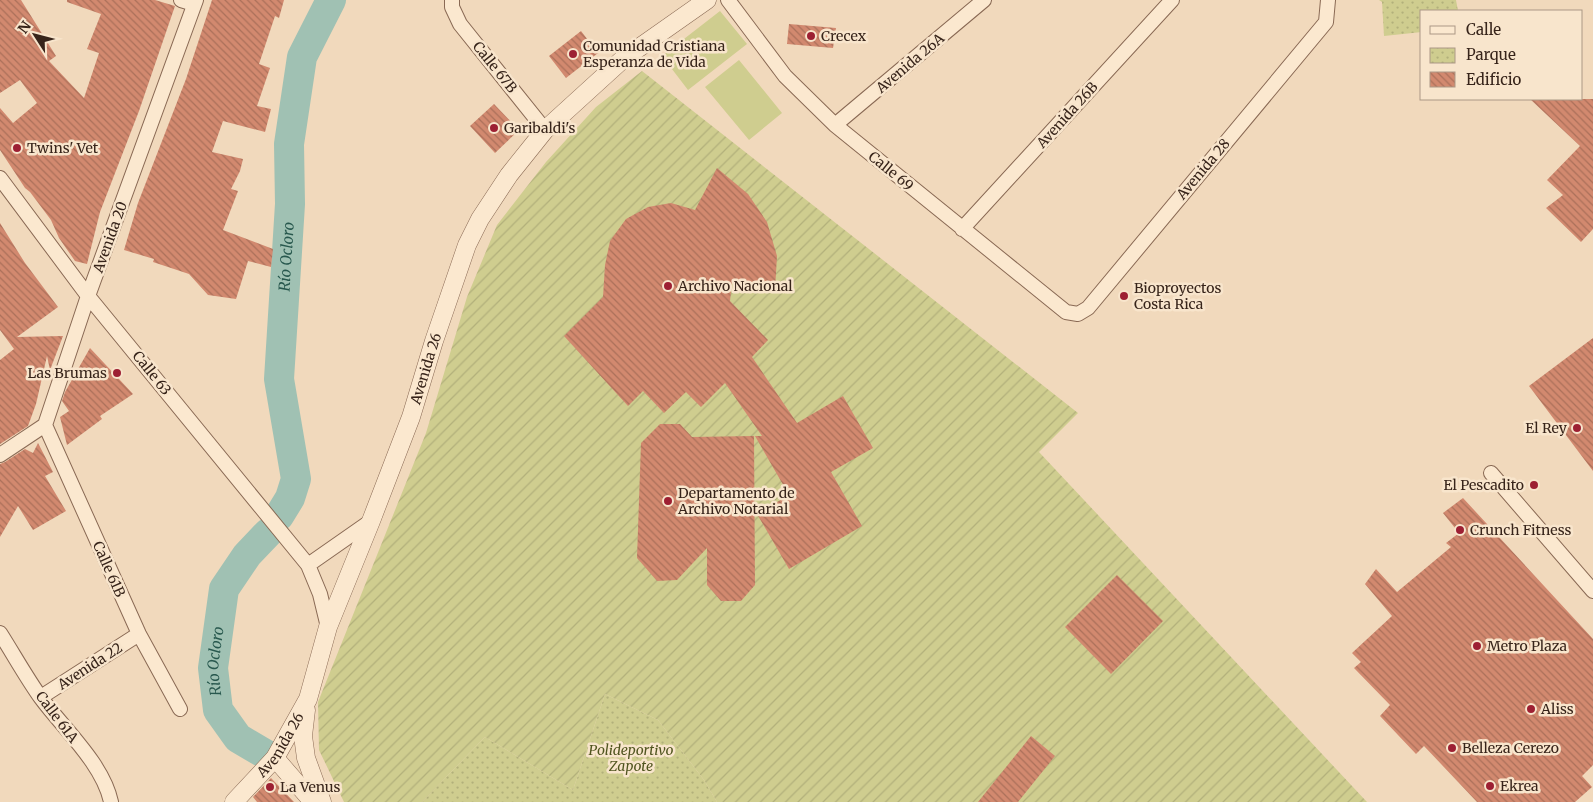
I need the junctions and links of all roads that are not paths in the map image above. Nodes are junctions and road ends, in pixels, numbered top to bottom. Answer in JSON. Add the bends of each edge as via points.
{"nodes":[{"id":1,"x":452,"y":0,"type":"edge"},
{"id":2,"x":707,"y":0,"type":"edge"},
{"id":3,"x":728,"y":0,"type":"edge"},
{"id":4,"x":984,"y":0,"type":"edge"},
{"id":5,"x":1172,"y":0,"type":"edge"},
{"id":6,"x":1328,"y":0,"type":"edge"},
{"id":7,"x":191,"y":1,"type":"edge"},
{"id":8,"x":836,"y":125,"type":"junction"},
{"id":9,"x":545,"y":130,"type":"junction"},
{"id":10,"x":0,"y":178,"type":"edge"},
{"id":11,"x":962,"y":229,"type":"junction"},
{"id":12,"x":88,"y":296,"type":"junction"},
{"id":13,"x":1078,"y":314,"type":"joint"},
{"id":14,"x":45,"y":425,"type":"junction"},
{"id":15,"x":0,"y":455,"type":"edge"},
{"id":16,"x":1491,"y":473,"type":"dead end"},
{"id":17,"x":372,"y":522,"type":"junction"},
{"id":18,"x":308,"y":565,"type":"junction"},
{"id":19,"x":1593,"y":591,"type":"edge"},
{"id":20,"x":328,"y":627,"type":"junction"},
{"id":21,"x":0,"y":633,"type":"edge"},
{"id":22,"x":139,"y":634,"type":"junction"},
{"id":23,"x":41,"y":697,"type":"junction"},
{"id":24,"x":308,"y":699,"type":"junction"},
{"id":25,"x":180,"y":709,"type":"dead end"},
{"id":26,"x":275,"y":758,"type":"junction"},
{"id":27,"x":111,"y":802,"type":"edge"},
{"id":28,"x":234,"y":802,"type":"edge"},
{"id":29,"x":313,"y":802,"type":"edge"},
{"id":30,"x":322,"y":802,"type":"edge"}],
"edges":[{"from":1,"to":9,"type":"street","name":"Calle 67B","via":[[460,24]]},
{"from":2,"to":9,"type":"street","name":"Avenida 26","via":[[623,59]]},
{"from":3,"to":8,"type":"street","name":"Calle 69","via":[[785,76]]},
{"from":4,"to":8,"type":"street","name":"Avenida 26A"},
{"from":5,"to":11,"type":"street","name":"Avenida 26B"},
{"from":6,"to":13,"type":"street","name":"Avenida 28","via":[[1326,22],[1088,308]]},
{"from":7,"to":12,"type":"street","name":"Avenida 20"},
{"from":8,"to":11,"type":"street","name":"Calle 69"},
{"from":9,"to":17,"type":"street","name":"Avenida 26","via":[[509,175],[467,245],[412,417]]},
{"from":10,"to":12,"type":"street","name":"Calle 63"},
{"from":11,"to":13,"type":"street","name":"Calle 69","via":[[1066,312]]},
{"from":12,"to":14,"type":"street","name":"Avenida 20"},
{"from":12,"to":18,"type":"street","name":"Calle 63"},
{"from":14,"to":15,"type":"street"},
{"from":14,"to":22,"type":"street","name":"Calle 61B"},
{"from":16,"to":19,"type":"street"},
{"from":17,"to":18,"type":"street"},
{"from":17,"to":20,"type":"street","name":"Avenida 26"},
{"from":18,"to":20,"type":"street","name":"Calle 63","via":[[320,594]]},
{"from":20,"to":24,"type":"street","name":"Avenida 26"},
{"from":21,"to":23,"type":"street","name":"Calle 61A"},
{"from":22,"to":23,"type":"street","name":"Avenida 22"},
{"from":22,"to":25,"type":"street","name":"Calle 61B"},
{"from":23,"to":27,"type":"street","name":"Calle 61A","via":[[100,773]]},
{"from":24,"to":26,"type":"street","name":"Avenida 26"},
{"from":24,"to":30,"type":"street","via":[[303,736],[306,758]]},
{"from":26,"to":28,"type":"street","name":"Avenida 26"},
{"from":26,"to":29,"type":"street"}]}
